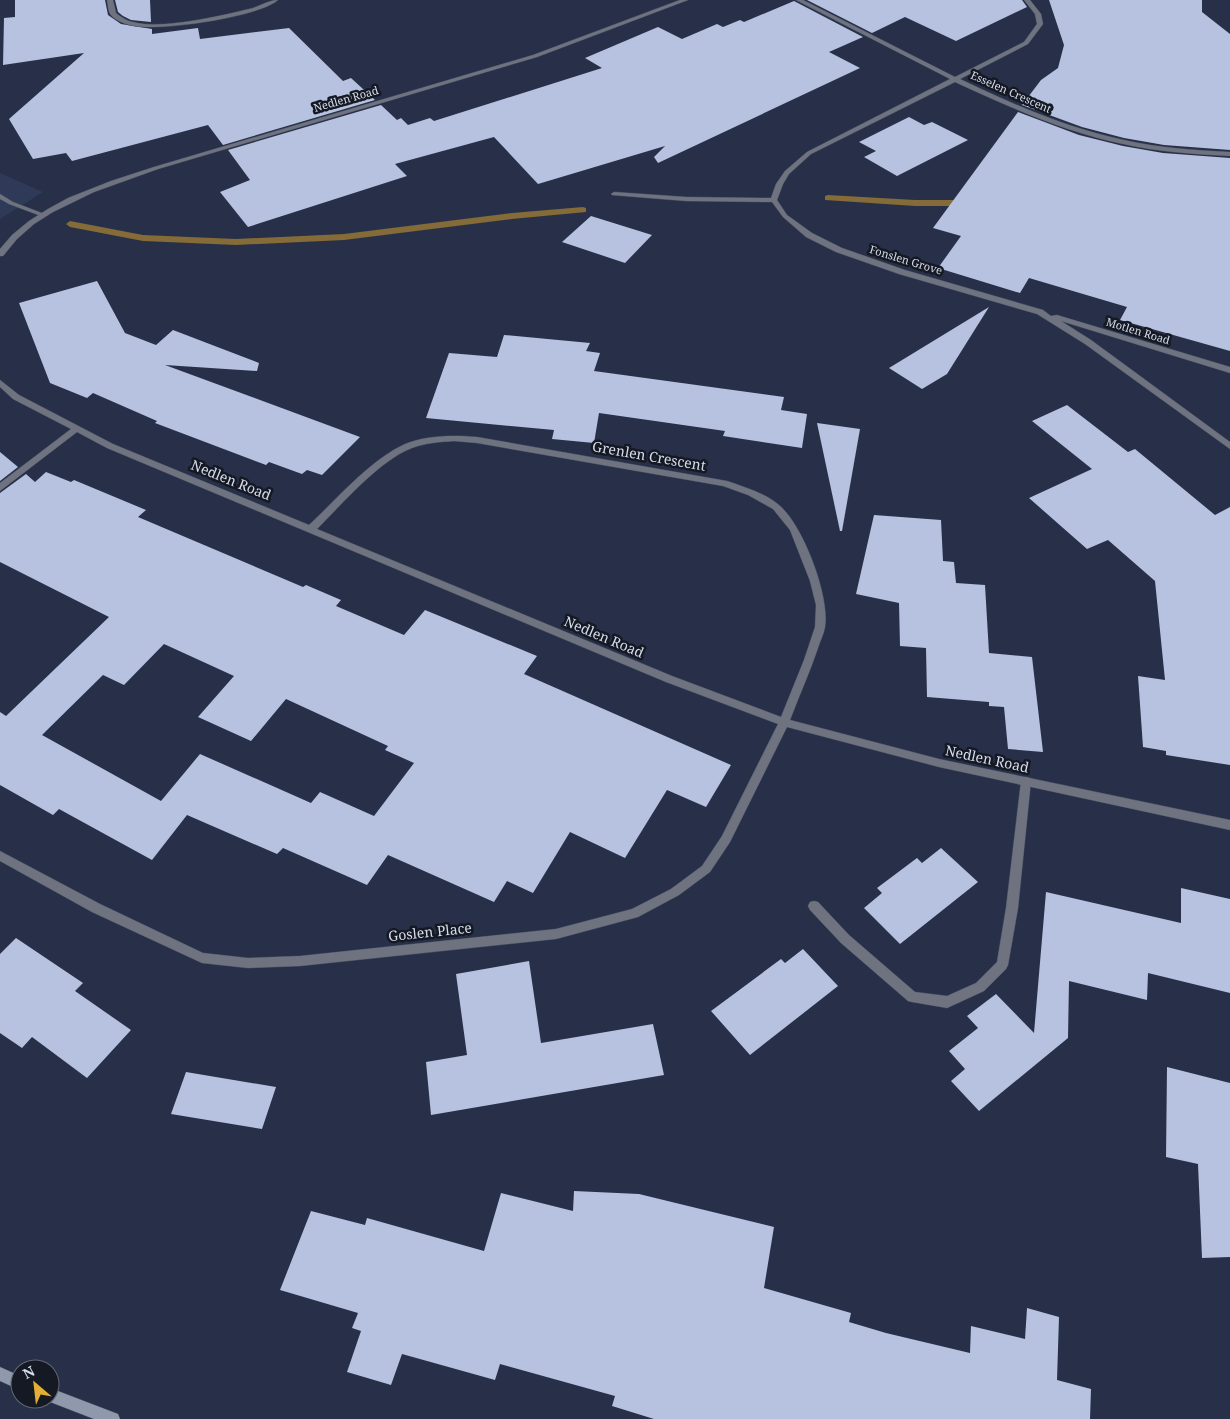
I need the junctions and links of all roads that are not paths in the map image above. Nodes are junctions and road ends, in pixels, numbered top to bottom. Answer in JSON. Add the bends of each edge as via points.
{"nodes":[{"id":1,"x":110,"y":0,"type":"edge"},
{"id":2,"x":275,"y":0,"type":"edge"},
{"id":3,"x":684,"y":0,"type":"edge"},
{"id":4,"x":798,"y":0,"type":"edge"},
{"id":5,"x":1027,"y":0,"type":"edge"},
{"id":6,"x":957,"y":78,"type":"junction"},
{"id":7,"x":1230,"y":154,"type":"edge"},
{"id":8,"x":614,"y":194,"type":"dead end"},
{"id":9,"x":0,"y":196,"type":"edge"},
{"id":10,"x":774,"y":200,"type":"junction"},
{"id":11,"x":43,"y":215,"type":"junction"},
{"id":12,"x":0,"y":254,"type":"edge"},
{"id":13,"x":1040,"y":312,"type":"junction"},
{"id":14,"x":1230,"y":370,"type":"edge"},
{"id":15,"x":0,"y":383,"type":"edge"},
{"id":16,"x":76,"y":429,"type":"junction"},
{"id":17,"x":1230,"y":446,"type":"edge"},
{"id":18,"x":0,"y":488,"type":"edge"},
{"id":19,"x":312,"y":528,"type":"junction"},
{"id":20,"x":784,"y":722,"type":"junction"},
{"id":21,"x":1026,"y":781,"type":"junction"},
{"id":22,"x":1230,"y":824,"type":"edge"},
{"id":23,"x":0,"y":856,"type":"edge"},
{"id":24,"x":814,"y":906,"type":"dead end"},
{"id":25,"x":60,"y":1399,"type":"edge"},
{"id":26,"x":113,"y":1419,"type":"edge"}],
"edges":[{"from":1,"to":2,"type":"street","via":[[113,14],[120,19],[135,25],[153,26],[250,11]]},
{"from":3,"to":11,"type":"street","name":"Nedlen Road","via":[[535,56],[146,171]]},
{"from":4,"to":6,"type":"street","name":"Esselen Crescent"},
{"from":5,"to":6,"type":"street","via":[[1038,14],[1040,24],[1036,32],[1026,43]]},
{"from":6,"to":7,"type":"street","name":"Esselen Crescent","via":[[1010,105],[1093,135],[1141,145]]},
{"from":6,"to":10,"type":"street","via":[[809,153],[788,169],[778,185]]},
{"from":8,"to":10,"type":"street"},
{"from":9,"to":11,"type":"street"},
{"from":10,"to":13,"type":"street","name":"Fonslen Grove","via":[[784,216],[809,235],[839,250]]},
{"from":11,"to":12,"type":"street","name":"Nedlen Road"},
{"from":13,"to":14,"type":"street","name":"Motlen Road"},
{"from":13,"to":17,"type":"street","name":"Fonslen Grove","via":[[1088,342]]},
{"from":15,"to":16,"type":"street","name":"Nedlen Road","via":[[16,397]]},
{"from":16,"to":18,"type":"street"},
{"from":16,"to":19,"type":"street","name":"Nedlen Road","via":[[110,446]]},
{"from":19,"to":20,"type":"street","name":"Nedlen Road","via":[[669,679]]},
{"from":19,"to":20,"type":"street","name":"Grenlen Crescent","via":[[383,460],[409,446],[454,438],[724,483],[751,493],[776,507],[794,529],[815,581],[821,606],[820,627],[810,660]]},
{"from":20,"to":21,"type":"street","name":"Nedlen Road","via":[[902,754]]},
{"from":20,"to":23,"type":"street","name":"Goslen Place","via":[[726,839],[706,869],[675,892],[634,913],[556,934],[300,961],[248,963],[202,958],[96,908]]},
{"from":21,"to":22,"type":"street","name":"Nedlen Road"},
{"from":21,"to":24,"type":"street","via":[[1012,908],[1002,965],[980,988],[947,1002],[912,997],[845,939]]},
{"from":25,"to":26,"type":"street"}]}
